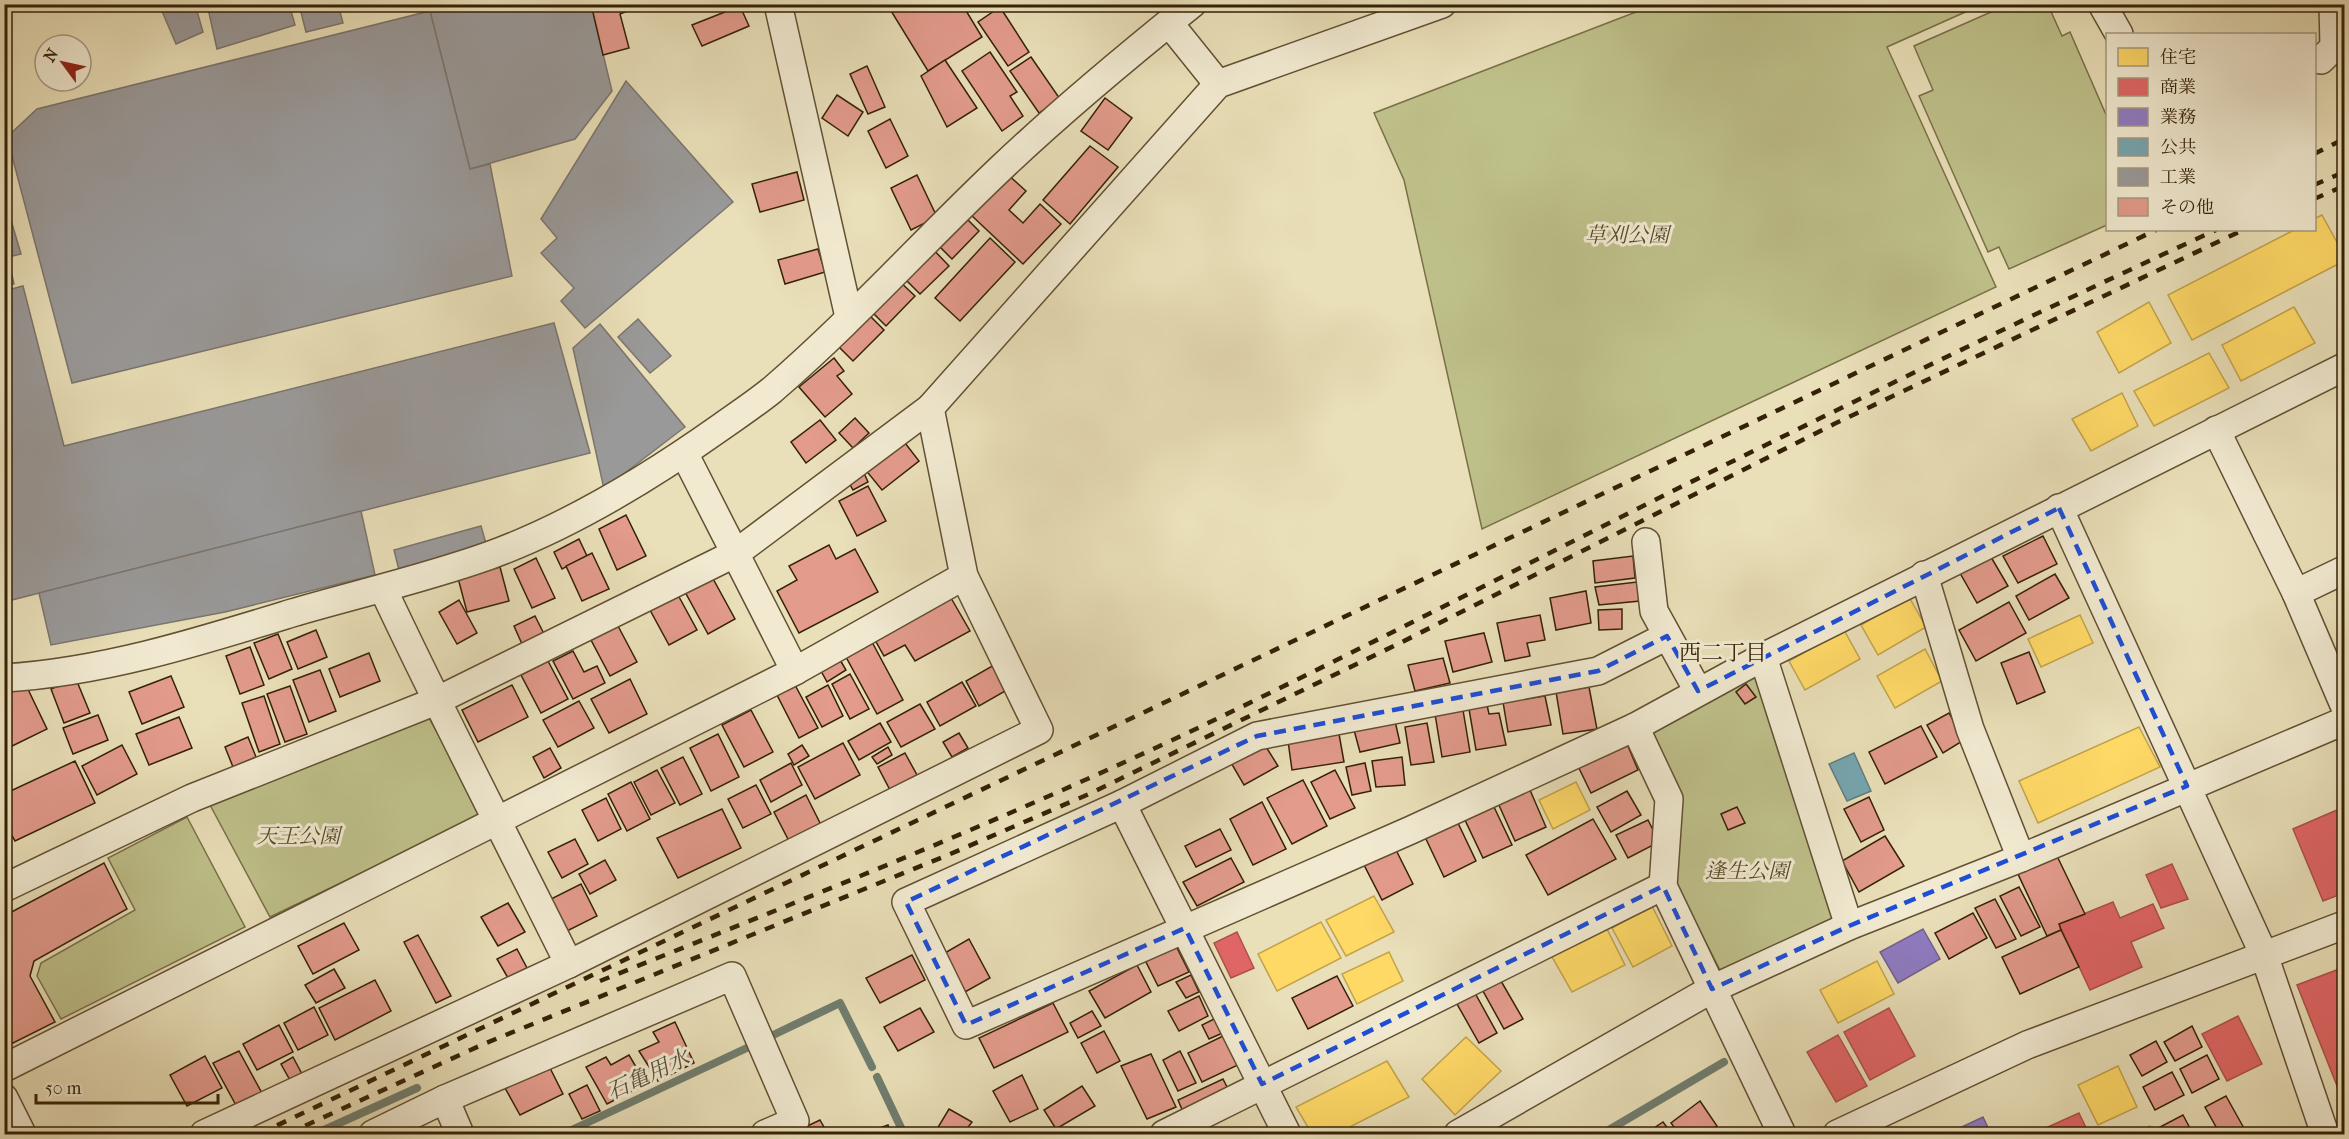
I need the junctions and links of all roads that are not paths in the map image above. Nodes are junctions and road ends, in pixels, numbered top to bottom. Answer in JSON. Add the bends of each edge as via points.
{"nodes":[{"id":1,"x":778,"y":4,"type":"edge"},
{"id":2,"x":1192,"y":4,"type":"edge"},
{"id":3,"x":1442,"y":4,"type":"edge"},
{"id":4,"x":2102,"y":4,"type":"edge"},
{"id":5,"x":2333,"y":4,"type":"edge"},
{"id":6,"x":1169,"y":23,"type":"junction"},
{"id":7,"x":2118,"y":33,"type":"edge"},
{"id":8,"x":2316,"y":59,"type":"edge"},
{"id":9,"x":1218,"y":84,"type":"junction"},
{"id":10,"x":849,"y":317,"type":"junction"},
{"id":11,"x":2344,"y":367,"type":"edge"},
{"id":12,"x":930,"y":408,"type":"junction"},
{"id":13,"x":2216,"y":430,"type":"junction"},
{"id":14,"x":684,"y":453,"type":"junction"},
{"id":15,"x":2059,"y":508,"type":"junction"},
{"id":16,"x":1646,"y":542,"type":"dead end"},
{"id":17,"x":736,"y":553,"type":"junction"},
{"id":18,"x":2344,"y":570,"type":"edge"},
{"id":19,"x":1924,"y":575,"type":"junction"},
{"id":20,"x":964,"y":576,"type":"junction"},
{"id":21,"x":383,"y":589,"type":"junction"},
{"id":22,"x":2296,"y":594,"type":"junction"},
{"id":23,"x":1667,"y":636,"type":"junction"},
{"id":24,"x":1763,"y":657,"type":"junction"},
{"id":25,"x":795,"y":671,"type":"junction"},
{"id":26,"x":4,"y":678,"type":"edge"},
{"id":27,"x":1698,"y":691,"type":"junction"},
{"id":28,"x":436,"y":701,"type":"junction"},
{"id":29,"x":2344,"y":705,"type":"edge"},
{"id":30,"x":2344,"y":721,"type":"edge"},
{"id":31,"x":1635,"y":727,"type":"junction"},
{"id":32,"x":2187,"y":786,"type":"junction"},
{"id":33,"x":1122,"y":804,"type":"junction"},
{"id":34,"x":499,"y":821,"type":"junction"},
{"id":35,"x":2020,"y":858,"type":"junction"},
{"id":36,"x":1663,"y":886,"type":"junction"},
{"id":37,"x":4,"y":888,"type":"edge"},
{"id":38,"x":2344,"y":925,"type":"edge"},
{"id":39,"x":1849,"y":926,"type":"junction"},
{"id":40,"x":1185,"y":928,"type":"junction"},
{"id":41,"x":2264,"y":955,"type":"junction"},
{"id":42,"x":569,"y":964,"type":"junction"},
{"id":43,"x":1712,"y":989,"type":"junction"},
{"id":44,"x":4,"y":1068,"type":"edge"},
{"id":45,"x":1262,"y":1084,"type":"junction"},
{"id":46,"x":4,"y":1098,"type":"edge"},
{"id":47,"x":445,"y":1099,"type":"junction"},
{"id":48,"x":2325,"y":1129,"type":"edge"},
{"id":49,"x":22,"y":1134,"type":"edge"},
{"id":50,"x":204,"y":1134,"type":"edge"},
{"id":51,"x":373,"y":1134,"type":"edge"},
{"id":52,"x":460,"y":1134,"type":"edge"},
{"id":53,"x":765,"y":1134,"type":"edge"},
{"id":54,"x":1164,"y":1134,"type":"edge"},
{"id":55,"x":1287,"y":1134,"type":"edge"},
{"id":56,"x":1458,"y":1134,"type":"edge"},
{"id":57,"x":1782,"y":1134,"type":"edge"},
{"id":58,"x":1838,"y":1134,"type":"edge"}],
"edges":[{"from":1,"to":10,"type":"street"},
{"from":2,"to":6,"type":"street"},
{"from":3,"to":9,"type":"street"},
{"from":4,"to":7,"type":"street"},
{"from":5,"to":8,"type":"street","via":[[2334,47],[2321,60]]},
{"from":6,"to":9,"type":"street"},
{"from":6,"to":10,"type":"street","via":[[1101,76]]},
{"from":9,"to":12,"type":"street"},
{"from":10,"to":14,"type":"street","via":[[770,391]]},
{"from":11,"to":13,"type":"street"},
{"from":12,"to":17,"type":"street"},
{"from":12,"to":20,"type":"street"},
{"from":13,"to":15,"type":"street"},
{"from":13,"to":22,"type":"street"},
{"from":14,"to":17,"type":"street"},
{"from":14,"to":21,"type":"street","via":[[584,514],[490,555]]},
{"from":15,"to":19,"type":"street"},
{"from":15,"to":32,"type":"street"},
{"from":16,"to":23,"type":"street","via":[[1654,611]]},
{"from":17,"to":25,"type":"street"},
{"from":17,"to":28,"type":"street"},
{"from":18,"to":22,"type":"street"},
{"from":19,"to":24,"type":"street"},
{"from":19,"to":35,"type":"street","via":[[1970,729]]},
{"from":20,"to":25,"type":"street"},
{"from":20,"to":42,"type":"street","via":[[1039,730]]},
{"from":21,"to":26,"type":"street","via":[[176,649],[50,675]]},
{"from":21,"to":28,"type":"street"},
{"from":22,"to":29,"type":"street"},
{"from":23,"to":27,"type":"street"},
{"from":23,"to":33,"type":"street","via":[[1598,671],[1257,736]]},
{"from":24,"to":27,"type":"street"},
{"from":24,"to":39,"type":"street"},
{"from":25,"to":34,"type":"street"},
{"from":27,"to":31,"type":"street"},
{"from":28,"to":34,"type":"street"},
{"from":28,"to":37,"type":"street","via":[[192,798]]},
{"from":30,"to":32,"type":"street"},
{"from":31,"to":36,"type":"street","via":[[1670,799]]},
{"from":31,"to":40,"type":"street"},
{"from":32,"to":35,"type":"street"},
{"from":32,"to":41,"type":"street"},
{"from":33,"to":40,"type":"street"},
{"from":33,"to":40,"type":"street","via":[[906,902],[966,1025]]},
{"from":34,"to":42,"type":"street"},
{"from":34,"to":44,"type":"street"},
{"from":35,"to":39,"type":"street"},
{"from":36,"to":43,"type":"street"},
{"from":36,"to":45,"type":"street"},
{"from":38,"to":41,"type":"street"},
{"from":39,"to":43,"type":"street"},
{"from":40,"to":45,"type":"street"},
{"from":41,"to":48,"type":"street"},
{"from":41,"to":58,"type":"street","via":[[2027,1045]]},
{"from":42,"to":50,"type":"street"},
{"from":43,"to":56,"type":"street"},
{"from":43,"to":57,"type":"street"},
{"from":45,"to":54,"type":"street"},
{"from":45,"to":55,"type":"street"},
{"from":46,"to":49,"type":"street"},
{"from":47,"to":51,"type":"street"},
{"from":47,"to":52,"type":"street"},
{"from":47,"to":53,"type":"street","via":[[732,976],[795,1121]]}]}
